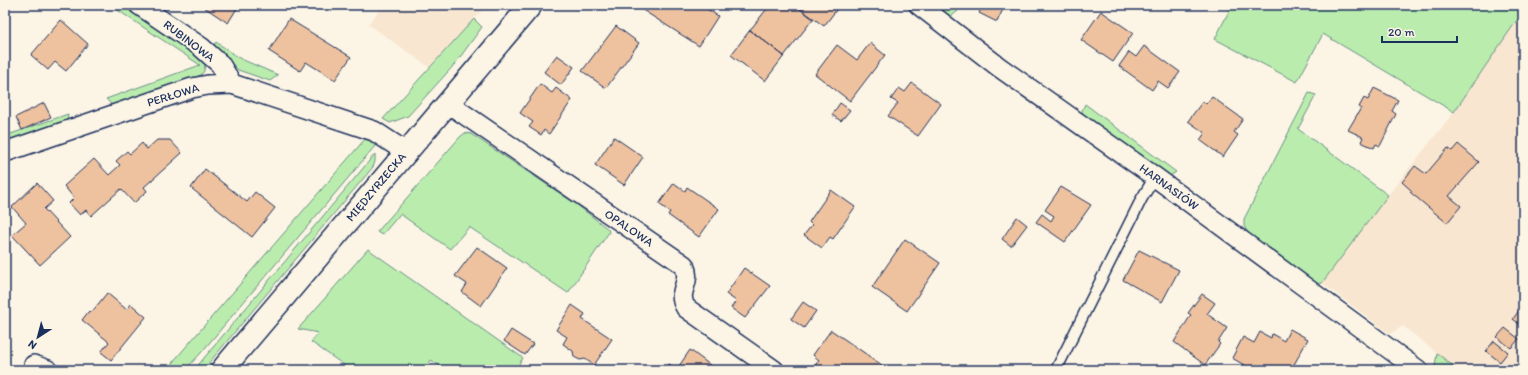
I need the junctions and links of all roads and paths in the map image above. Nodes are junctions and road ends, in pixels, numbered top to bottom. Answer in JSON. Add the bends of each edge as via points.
{"nodes":[{"id":1,"x":139,"y":5,"type":"edge"},
{"id":2,"x":531,"y":5,"type":"edge"},
{"id":3,"x":919,"y":5,"type":"edge"},
{"id":4,"x":232,"y":84,"type":"junction"},
{"id":5,"x":449,"y":104,"type":"junction"},
{"id":6,"x":5,"y":152,"type":"edge"},
{"id":7,"x":406,"y":152,"type":"junction"},
{"id":8,"x":1155,"y":177,"type":"junction"},
{"id":9,"x":222,"y":370,"type":"edge"},
{"id":10,"x":774,"y":370,"type":"edge"},
{"id":11,"x":1056,"y":370,"type":"edge"},
{"id":12,"x":1418,"y":370,"type":"edge"}],
"edges":[{"from":1,"to":4,"type":"street","name":"RUBINOWA","via":[[201,46],[220,64]]},
{"from":2,"to":5,"type":"main road","name":"MIĘDZYRZECKA"},
{"from":3,"to":8,"type":"street","name":"HARNASIÓW","via":[[998,67]]},
{"from":4,"to":6,"type":"street","name":"PERŁOWA","via":[[192,88]]},
{"from":4,"to":7,"type":"street","name":"PERŁOWA","via":[[374,131]]},
{"from":5,"to":7,"type":"main road","name":"MIĘDZYRZECKA"},
{"from":5,"to":10,"type":"street","name":"OPALOWA","via":[[684,265],[688,277],[682,301],[686,308]]},
{"from":7,"to":9,"type":"main road","name":"MIĘDZYRZECKA"},
{"from":8,"to":11,"type":"lane"},
{"from":8,"to":12,"type":"street","name":"HARNASIÓW"}]}
